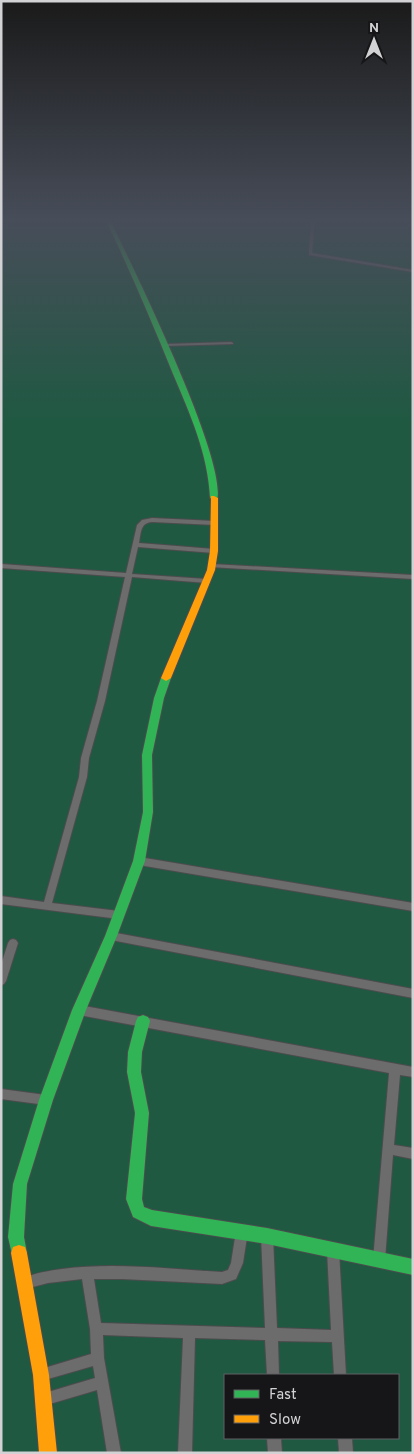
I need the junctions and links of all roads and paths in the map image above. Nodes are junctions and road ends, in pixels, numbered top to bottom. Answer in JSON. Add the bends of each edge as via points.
{"nodes":[{"id":1,"x":141,"y":288,"type":"edge"},
{"id":2,"x":231,"y":343,"type":"dead end"},
{"id":3,"x":165,"y":345,"type":"junction"},
{"id":4,"x":215,"y":523,"type":"junction"},
{"id":5,"x":135,"y":546,"type":"junction"},
{"id":6,"x":214,"y":551,"type":"junction"},
{"id":7,"x":1,"y":566,"type":"edge"},
{"id":8,"x":212,"y":566,"type":"junction"},
{"id":9,"x":128,"y":575,"type":"junction"},
{"id":10,"x":413,"y":577,"type":"edge"},
{"id":11,"x":207,"y":581,"type":"junction"},
{"id":12,"x":139,"y":861,"type":"junction"},
{"id":13,"x":1,"y":900,"type":"edge"},
{"id":14,"x":47,"y":906,"type":"junction"},
{"id":15,"x":413,"y":907,"type":"edge"},
{"id":16,"x":119,"y":915,"type":"junction"},
{"id":17,"x":111,"y":936,"type":"junction"},
{"id":18,"x":13,"y":943,"type":"dead end"},
{"id":19,"x":1,"y":981,"type":"edge"},
{"id":20,"x":413,"y":994,"type":"edge"},
{"id":21,"x":79,"y":1010,"type":"junction"},
{"id":22,"x":143,"y":1021,"type":"junction"},
{"id":23,"x":395,"y":1068,"type":"junction"},
{"id":24,"x":413,"y":1072,"type":"edge"},
{"id":25,"x":1,"y":1094,"type":"edge"},
{"id":26,"x":46,"y":1100,"type":"junction"},
{"id":27,"x":388,"y":1149,"type":"junction"},
{"id":28,"x":413,"y":1154,"type":"edge"},
{"id":29,"x":242,"y":1231,"type":"junction"},
{"id":30,"x":267,"y":1236,"type":"junction"},
{"id":31,"x":333,"y":1250,"type":"junction"},
{"id":32,"x":379,"y":1261,"type":"junction"},
{"id":33,"x":413,"y":1267,"type":"edge"},
{"id":34,"x":87,"y":1273,"type":"junction"},
{"id":35,"x":25,"y":1283,"type":"junction"},
{"id":36,"x":96,"y":1329,"type":"junction"},
{"id":37,"x":189,"y":1332,"type":"junction"},
{"id":38,"x":272,"y":1334,"type":"junction"},
{"id":39,"x":338,"y":1336,"type":"junction"},
{"id":40,"x":98,"y":1358,"type":"junction"},
{"id":41,"x":41,"y":1374,"type":"junction"},
{"id":42,"x":273,"y":1374,"type":"edge"},
{"id":43,"x":340,"y":1374,"type":"edge"},
{"id":44,"x":102,"y":1382,"type":"junction"},
{"id":45,"x":44,"y":1400,"type":"junction"},
{"id":46,"x":274,"y":1439,"type":"edge"},
{"id":47,"x":345,"y":1439,"type":"edge"},
{"id":48,"x":48,"y":1453,"type":"edge"},
{"id":49,"x":114,"y":1453,"type":"edge"},
{"id":50,"x":185,"y":1453,"type":"edge"},
{"id":51,"x":275,"y":1453,"type":"edge"},
{"id":52,"x":346,"y":1453,"type":"edge"}],
"edges":[{"from":1,"to":3,"type":"street"},
{"from":2,"to":3,"type":"street"},
{"from":3,"to":4,"type":"street","via":[[212,471]]},
{"from":4,"to":5,"type":"street","via":[[144,521]]},
{"from":4,"to":6,"type":"street"},
{"from":5,"to":6,"type":"street"},
{"from":5,"to":9,"type":"street"},
{"from":6,"to":8,"type":"street"},
{"from":7,"to":9,"type":"street"},
{"from":8,"to":10,"type":"street"},
{"from":8,"to":11,"type":"street"},
{"from":9,"to":11,"type":"street"},
{"from":9,"to":14,"type":"street","via":[[83,777]]},
{"from":11,"to":12,"type":"street","via":[[159,698],[147,755],[148,812]]},
{"from":12,"to":15,"type":"street"},
{"from":12,"to":16,"type":"street"},
{"from":13,"to":14,"type":"street"},
{"from":14,"to":16,"type":"street"},
{"from":16,"to":17,"type":"street"},
{"from":17,"to":20,"type":"street"},
{"from":17,"to":21,"type":"street"},
{"from":18,"to":19,"type":"street"},
{"from":21,"to":22,"type":"street"},
{"from":21,"to":26,"type":"street"},
{"from":22,"to":23,"type":"street"},
{"from":22,"to":29,"type":"street","via":[[134,1072],[142,1113],[134,1199],[138,1212],[151,1218]]},
{"from":23,"to":24,"type":"street"},
{"from":23,"to":27,"type":"street"},
{"from":25,"to":26,"type":"street"},
{"from":26,"to":35,"type":"street","via":[[25,1165],[17,1203],[16,1238]]},
{"from":27,"to":28,"type":"street"},
{"from":27,"to":32,"type":"street"},
{"from":29,"to":30,"type":"street"},
{"from":29,"to":34,"type":"street","via":[[232,1275],[222,1278]]},
{"from":30,"to":31,"type":"street"},
{"from":30,"to":38,"type":"street"},
{"from":31,"to":32,"type":"street"},
{"from":31,"to":39,"type":"street"},
{"from":32,"to":33,"type":"street"},
{"from":34,"to":35,"type":"street"},
{"from":34,"to":36,"type":"street"},
{"from":35,"to":41,"type":"street"},
{"from":36,"to":37,"type":"street"},
{"from":36,"to":40,"type":"street"},
{"from":37,"to":38,"type":"street"},
{"from":37,"to":50,"type":"street"},
{"from":38,"to":39,"type":"street"},
{"from":38,"to":42,"type":"street"},
{"from":39,"to":43,"type":"street"},
{"from":40,"to":41,"type":"street"},
{"from":40,"to":44,"type":"street"},
{"from":41,"to":45,"type":"street"},
{"from":44,"to":45,"type":"street"},
{"from":44,"to":49,"type":"street"},
{"from":45,"to":48,"type":"street"},
{"from":46,"to":51,"type":"street"},
{"from":47,"to":52,"type":"street"}]}
